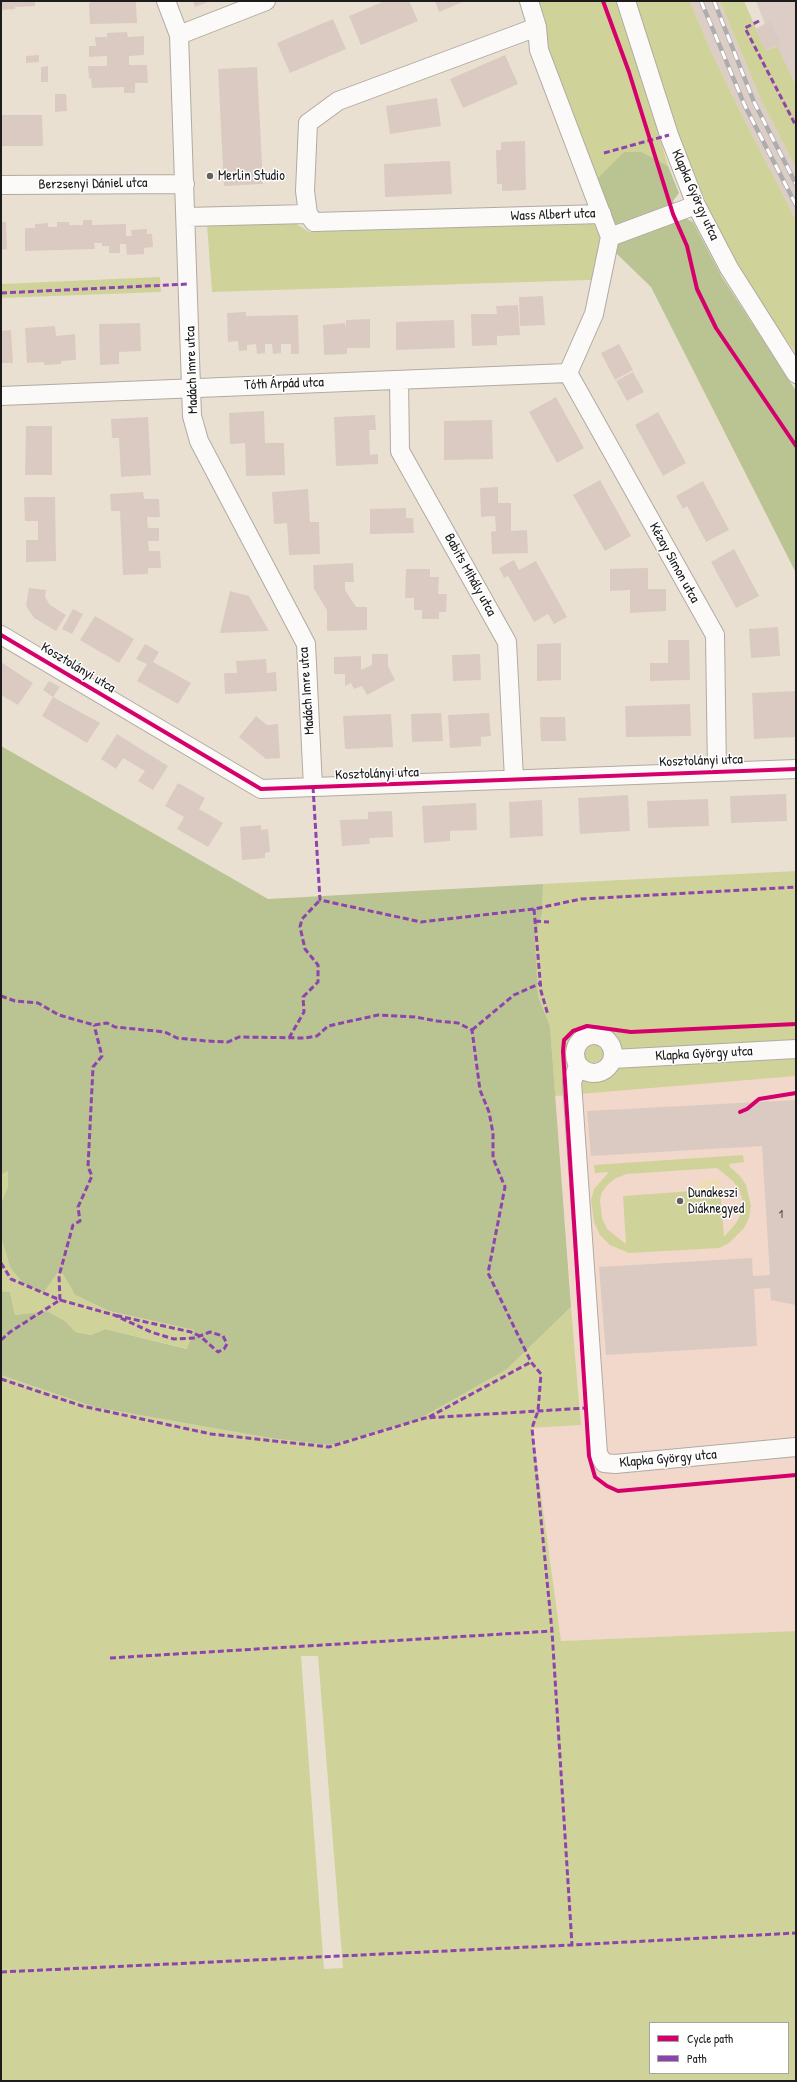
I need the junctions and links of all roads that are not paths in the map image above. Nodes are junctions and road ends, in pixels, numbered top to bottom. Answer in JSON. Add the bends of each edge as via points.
{"nodes":[{"id":1,"x":166,"y":1,"type":"edge"},
{"id":2,"x":266,"y":1,"type":"edge"},
{"id":3,"x":529,"y":1,"type":"edge"},
{"id":4,"x":626,"y":1,"type":"edge"},
{"id":5,"x":537,"y":27,"type":"junction"},
{"id":6,"x":179,"y":35,"type":"junction"},
{"id":7,"x":185,"y":184,"type":"junction"},
{"id":8,"x":1,"y":185,"type":"edge"},
{"id":9,"x":696,"y":205,"type":"junction"},
{"id":10,"x":308,"y":214,"type":"junction"},
{"id":11,"x":602,"y":214,"type":"junction"},
{"id":12,"x":186,"y":217,"type":"junction"},
{"id":13,"x":610,"y":237,"type":"junction"},
{"id":14,"x":568,"y":372,"type":"junction"},
{"id":15,"x":796,"y":374,"type":"edge"},
{"id":16,"x":399,"y":380,"type":"junction"},
{"id":17,"x":193,"y":388,"type":"junction"},
{"id":18,"x":1,"y":396,"type":"edge"},
{"id":19,"x":1,"y":635,"type":"edge"},
{"id":20,"x":796,"y":769,"type":"edge"},
{"id":21,"x":717,"y":772,"type":"junction"},
{"id":22,"x":514,"y":779,"type":"junction"},
{"id":23,"x":313,"y":787,"type":"junction"},
{"id":24,"x":796,"y":1049,"type":"edge"},
{"id":25,"x":613,"y":1059,"type":"junction"},
{"id":26,"x":578,"y":1066,"type":"junction"},
{"id":27,"x":796,"y":1447,"type":"edge"}],
"edges":[{"from":1,"to":6,"type":"street","name":"Madách Imre utca"},
{"from":2,"to":6,"type":"street"},
{"from":3,"to":5,"type":"street","name":"Wass Albert utca"},
{"from":4,"to":9,"type":"street","name":"Klapka György utca","via":[[669,135]]},
{"from":5,"to":10,"type":"street","via":[[338,101],[308,123],[305,191]]},
{"from":5,"to":11,"type":"street","name":"Wass Albert utca","via":[[539,50]]},
{"from":6,"to":7,"type":"street","name":"Madách Imre utca"},
{"from":7,"to":8,"type":"street","name":"Berzsenyi Dániel utca"},
{"from":7,"to":12,"type":"street","name":"Madách Imre utca"},
{"from":9,"to":13,"type":"street"},
{"from":9,"to":15,"type":"street","name":"Klapka György utca","via":[[729,268]]},
{"from":10,"to":11,"type":"street","name":"Wass Albert utca","via":[[314,222]]},
{"from":10,"to":12,"type":"street","name":"Wass Albert utca"},
{"from":11,"to":13,"type":"street"},
{"from":12,"to":17,"type":"street","name":"Madách Imre utca"},
{"from":13,"to":14,"type":"street","via":[[594,314]]},
{"from":14,"to":16,"type":"street","name":"Tóth Árpád utca"},
{"from":14,"to":21,"type":"street","name":"Kézay Simon utca","via":[[715,636]]},
{"from":16,"to":17,"type":"street","name":"Tóth Árpád utca"},
{"from":16,"to":22,"type":"street","name":"Babits Mihály utca","via":[[400,451],[507,642]]},
{"from":17,"to":18,"type":"street","name":"Tóth Árpád utca"},
{"from":17,"to":23,"type":"street","name":"Madách Imre utca","via":[[192,416],[199,441],[306,644]]},
{"from":19,"to":23,"type":"street","name":"Kosztolányi utca","via":[[260,789]]},
{"from":20,"to":21,"type":"street","name":"Kosztolányi utca"},
{"from":21,"to":22,"type":"street","name":"Kosztolányi utca"},
{"from":22,"to":23,"type":"street","name":"Kosztolányi utca"},
{"from":24,"to":25,"type":"street","name":"Klapka György utca"},
{"from":25,"to":26,"type":"street","via":[[606,1069],[595,1074]]},
{"from":25,"to":26,"type":"street","name":"Klapka György utca","via":[[612,1046],[608,1041],[602,1037],[590,1036],[579,1042],[576,1048]]},
{"from":26,"to":27,"type":"street","name":"Klapka György utca","via":[[572,1082],[598,1454],[604,1463],[615,1464]]}]}
